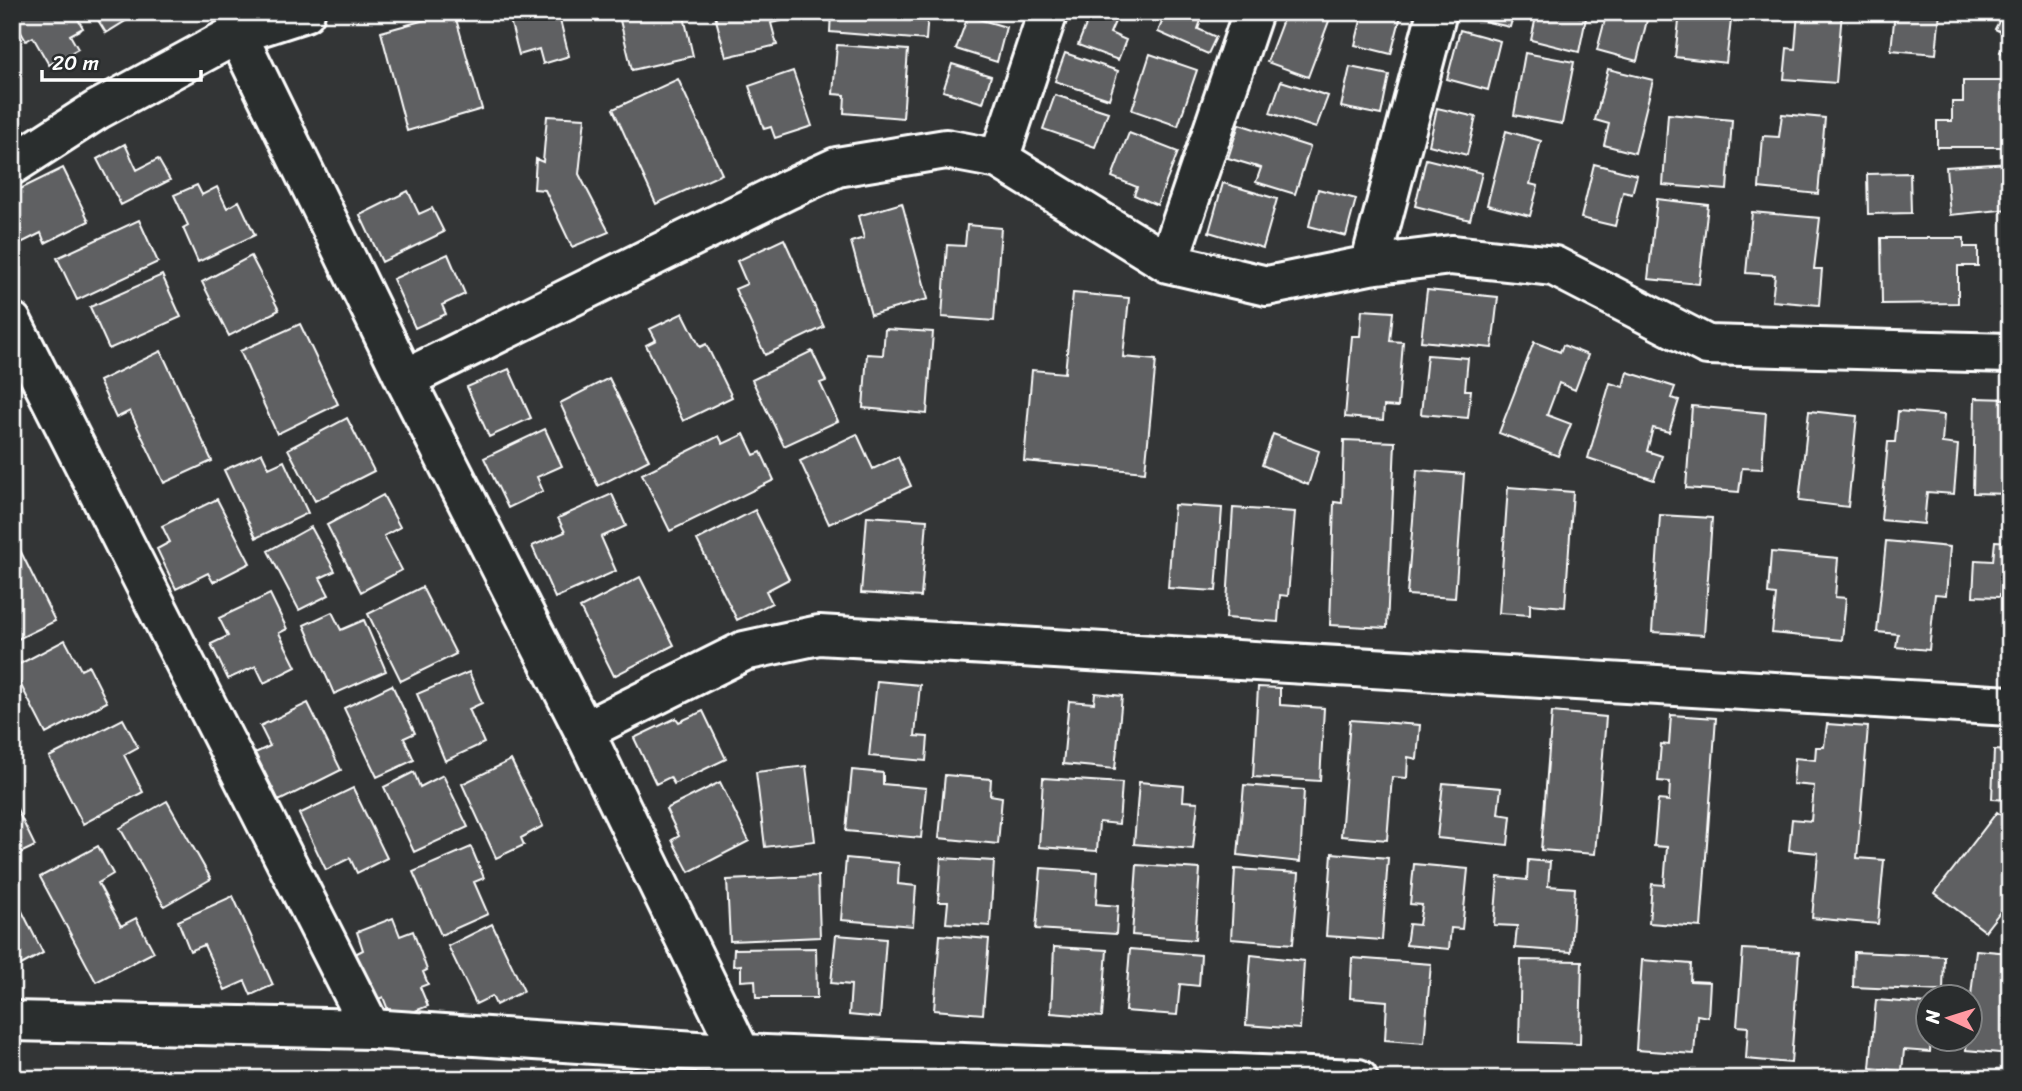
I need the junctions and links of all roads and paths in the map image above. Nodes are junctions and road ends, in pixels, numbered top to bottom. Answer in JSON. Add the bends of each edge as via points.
{"nodes":[{"id":1,"x":305,"y":12,"type":"edge"},
{"id":2,"x":1048,"y":12,"type":"edge"},
{"id":3,"x":1253,"y":12,"type":"edge"},
{"id":4,"x":1437,"y":12,"type":"edge"},
{"id":5,"x":237,"y":34,"type":"junction"},
{"id":6,"x":999,"y":159,"type":"junction"},
{"id":7,"x":12,"y":165,"type":"edge"},
{"id":8,"x":1168,"y":263,"type":"junction"},
{"id":9,"x":1370,"y":265,"type":"junction"},
{"id":10,"x":12,"y":322,"type":"edge"},
{"id":11,"x":2010,"y":353,"type":"edge"},
{"id":12,"x":405,"y":379,"type":"junction"},
{"id":13,"x":2010,"y":706,"type":"edge"},
{"id":14,"x":584,"y":731,"type":"junction"},
{"id":15,"x":12,"y":1021,"type":"edge"},
{"id":16,"x":371,"y":1029,"type":"junction"},
{"id":17,"x":741,"y":1054,"type":"junction"},
{"id":18,"x":1358,"y":1079,"type":"edge"}],
"edges":[{"from":1,"to":5,"type":"street"},
{"from":2,"to":6,"type":"street"},
{"from":3,"to":8,"type":"street"},
{"from":4,"to":9,"type":"street"},
{"from":5,"to":7,"type":"street","via":[[97,110]]},
{"from":5,"to":12,"type":"street"},
{"from":6,"to":8,"type":"street"},
{"from":6,"to":12,"type":"street","via":[[946,149],[837,167]]},
{"from":8,"to":9,"type":"street","via":[[1267,285]]},
{"from":9,"to":11,"type":"street","via":[[1451,255],[1554,267],[1707,345]]},
{"from":10,"to":16,"type":"street"},
{"from":12,"to":14,"type":"street"},
{"from":13,"to":14,"type":"street","via":[[820,635],[744,651]]},
{"from":14,"to":17,"type":"street"},
{"from":15,"to":16,"type":"street"},
{"from":16,"to":17,"type":"street"},
{"from":17,"to":18,"type":"street"}]}
